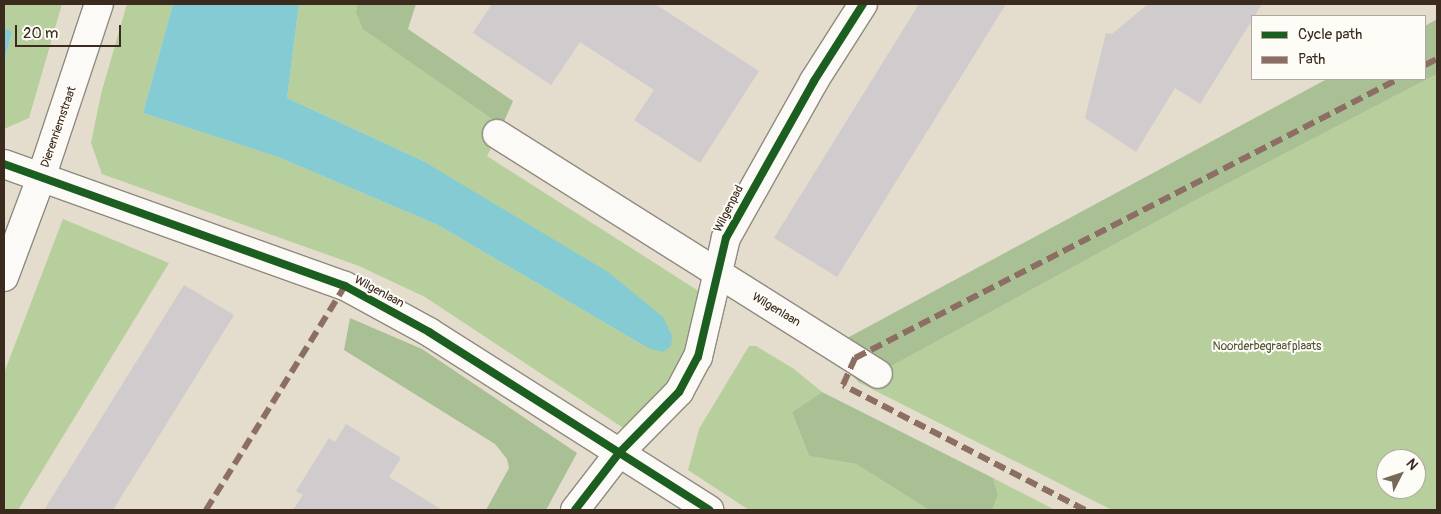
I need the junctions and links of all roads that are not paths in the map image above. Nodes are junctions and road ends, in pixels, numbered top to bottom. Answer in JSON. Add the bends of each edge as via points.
{"nodes":[{"id":1,"x":100,"y":4,"type":"edge"},
{"id":2,"x":863,"y":4,"type":"edge"},
{"id":3,"x":497,"y":134,"type":"dead end"},
{"id":4,"x":4,"y":164,"type":"edge"},
{"id":5,"x":41,"y":178,"type":"junction"},
{"id":6,"x":716,"y":274,"type":"junction"},
{"id":7,"x":4,"y":276,"type":"edge"},
{"id":8,"x":878,"y":374,"type":"dead end"},
{"id":9,"x":620,"y":453,"type":"junction"},
{"id":10,"x":575,"y":510,"type":"edge"},
{"id":11,"x":709,"y":510,"type":"edge"}],
"edges":[{"from":1,"to":5,"type":"street","name":"Dierenriemstraat"},
{"from":2,"to":6,"type":"street","name":"Wilgenpad","via":[[752,186],[726,238]]},
{"from":3,"to":6,"type":"street","name":"Wilgenlaan"},
{"from":4,"to":5,"type":"street","name":"Wilgenlaan"},
{"from":5,"to":7,"type":"street","name":"Dierenriemstraat"},
{"from":5,"to":9,"type":"street","name":"Wilgenlaan","via":[[345,286],[429,332]]},
{"from":6,"to":8,"type":"street","name":"Wilgenlaan"},
{"from":6,"to":9,"type":"street","name":"Wilgenpad","via":[[698,356],[684,383],[660,414]]},
{"from":9,"to":10,"type":"street","name":"Wilgenpad"},
{"from":9,"to":11,"type":"street","name":"Wilgenlaan"}]}
